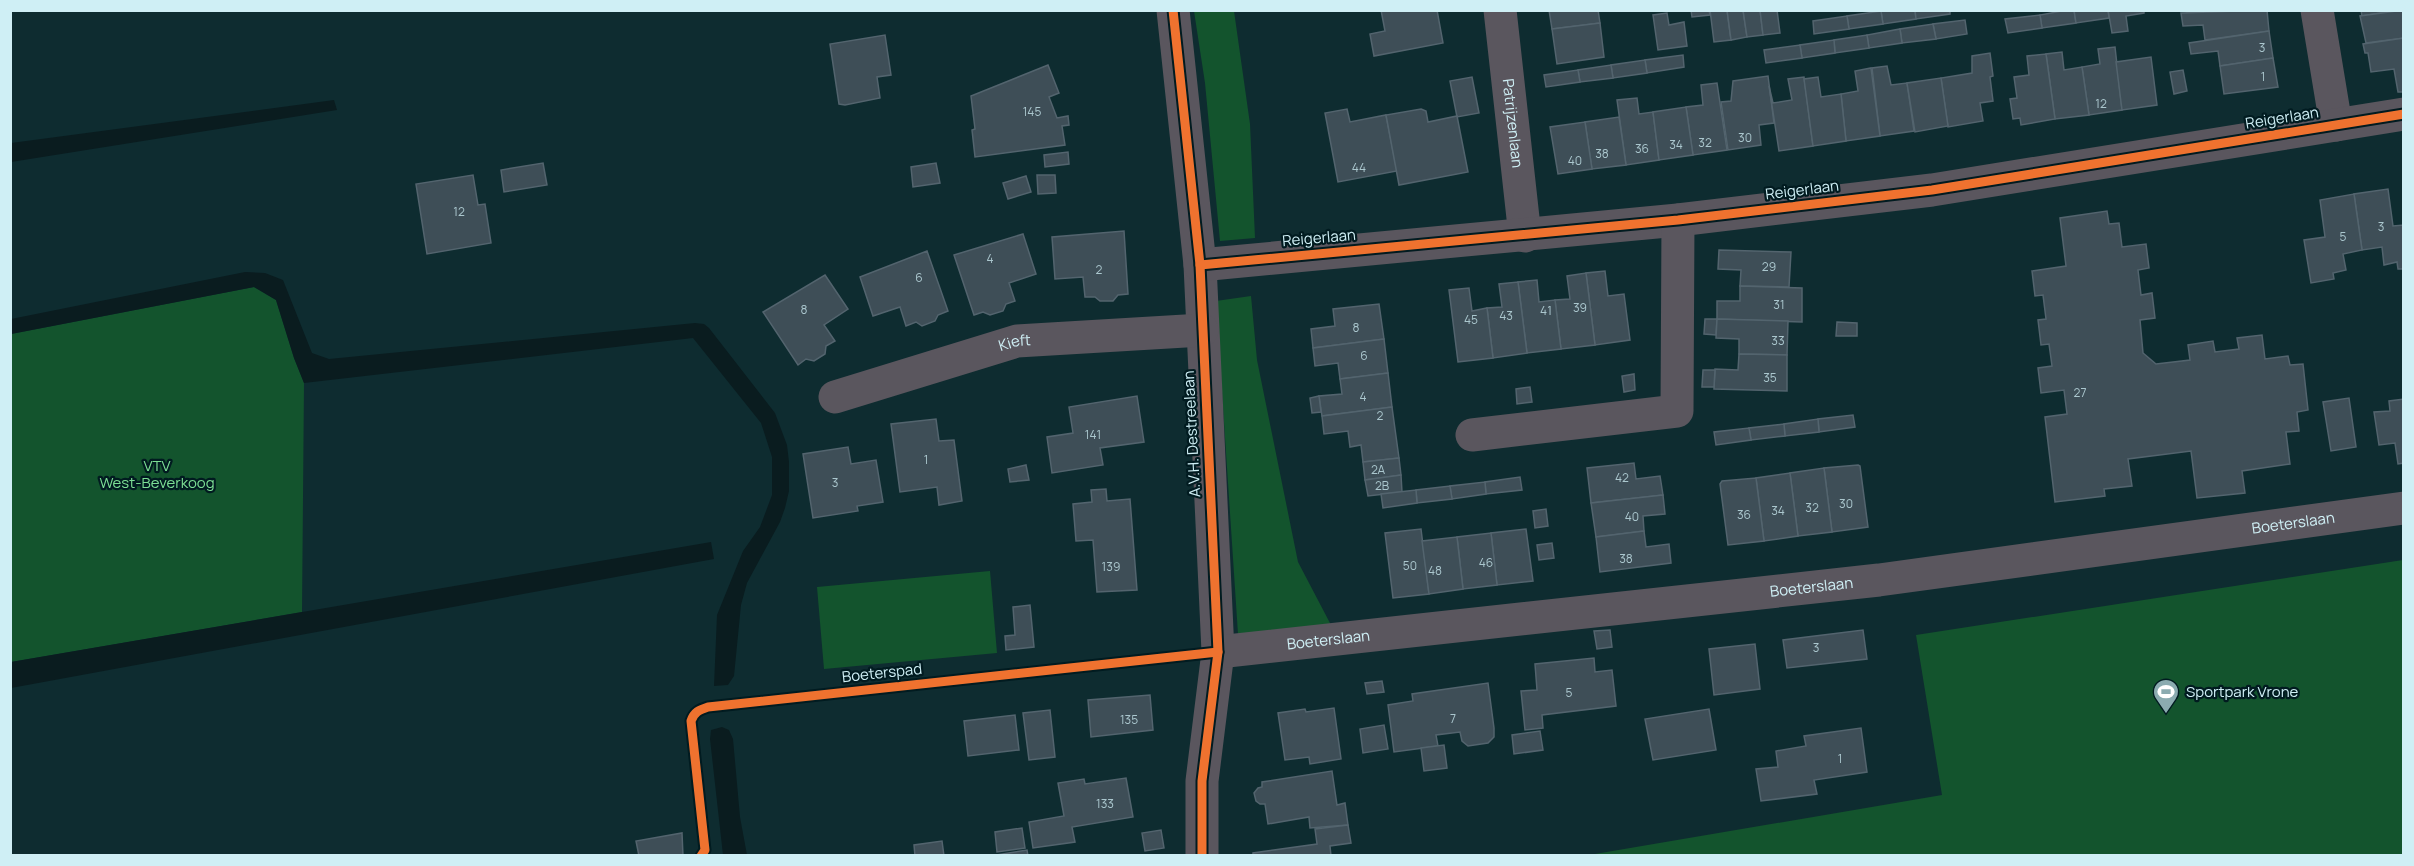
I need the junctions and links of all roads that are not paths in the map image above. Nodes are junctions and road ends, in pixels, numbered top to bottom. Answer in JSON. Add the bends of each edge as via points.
{"nodes":[{"id":1,"x":1173,"y":10,"type":"edge"},
{"id":2,"x":1500,"y":10,"type":"edge"},
{"id":3,"x":2317,"y":10,"type":"edge"},
{"id":4,"x":2403,"y":114,"type":"edge"},
{"id":5,"x":2336,"y":125,"type":"junction"},
{"id":6,"x":1678,"y":220,"type":"junction"},
{"id":7,"x":1525,"y":236,"type":"junction"},
{"id":8,"x":1200,"y":265,"type":"junction"},
{"id":9,"x":1202,"y":330,"type":"junction"},
{"id":10,"x":835,"y":397,"type":"dead end"},
{"id":11,"x":1472,"y":435,"type":"dead end"},
{"id":12,"x":2403,"y":508,"type":"edge"},
{"id":13,"x":1218,"y":652,"type":"junction"},
{"id":14,"x":1202,"y":855,"type":"edge"}],
"edges":[{"from":1,"to":8,"type":"street","name":"A.V.H. Destreelaan"},
{"from":2,"to":7,"type":"street","name":"Patrijzenlaan"},
{"from":3,"to":5,"type":"street"},
{"from":4,"to":5,"type":"street","name":"Reigerlaan"},
{"from":5,"to":6,"type":"street","name":"Reigerlaan","via":[[1932,190]]},
{"from":6,"to":7,"type":"street","name":"Reigerlaan"},
{"from":6,"to":11,"type":"street","via":[[1677,411]]},
{"from":7,"to":8,"type":"street","name":"Reigerlaan"},
{"from":8,"to":9,"type":"street","name":"A.V.H. Destreelaan"},
{"from":9,"to":10,"type":"street","name":"Kieft","via":[[1017,341]]},
{"from":9,"to":13,"type":"street","name":"A.V.H. Destreelaan"},
{"from":12,"to":13,"type":"street","name":"Boeterslaan","via":[[1879,580]]},
{"from":13,"to":14,"type":"street","name":"A.V.H. Destreelaan","via":[[1202,781]]}]}
